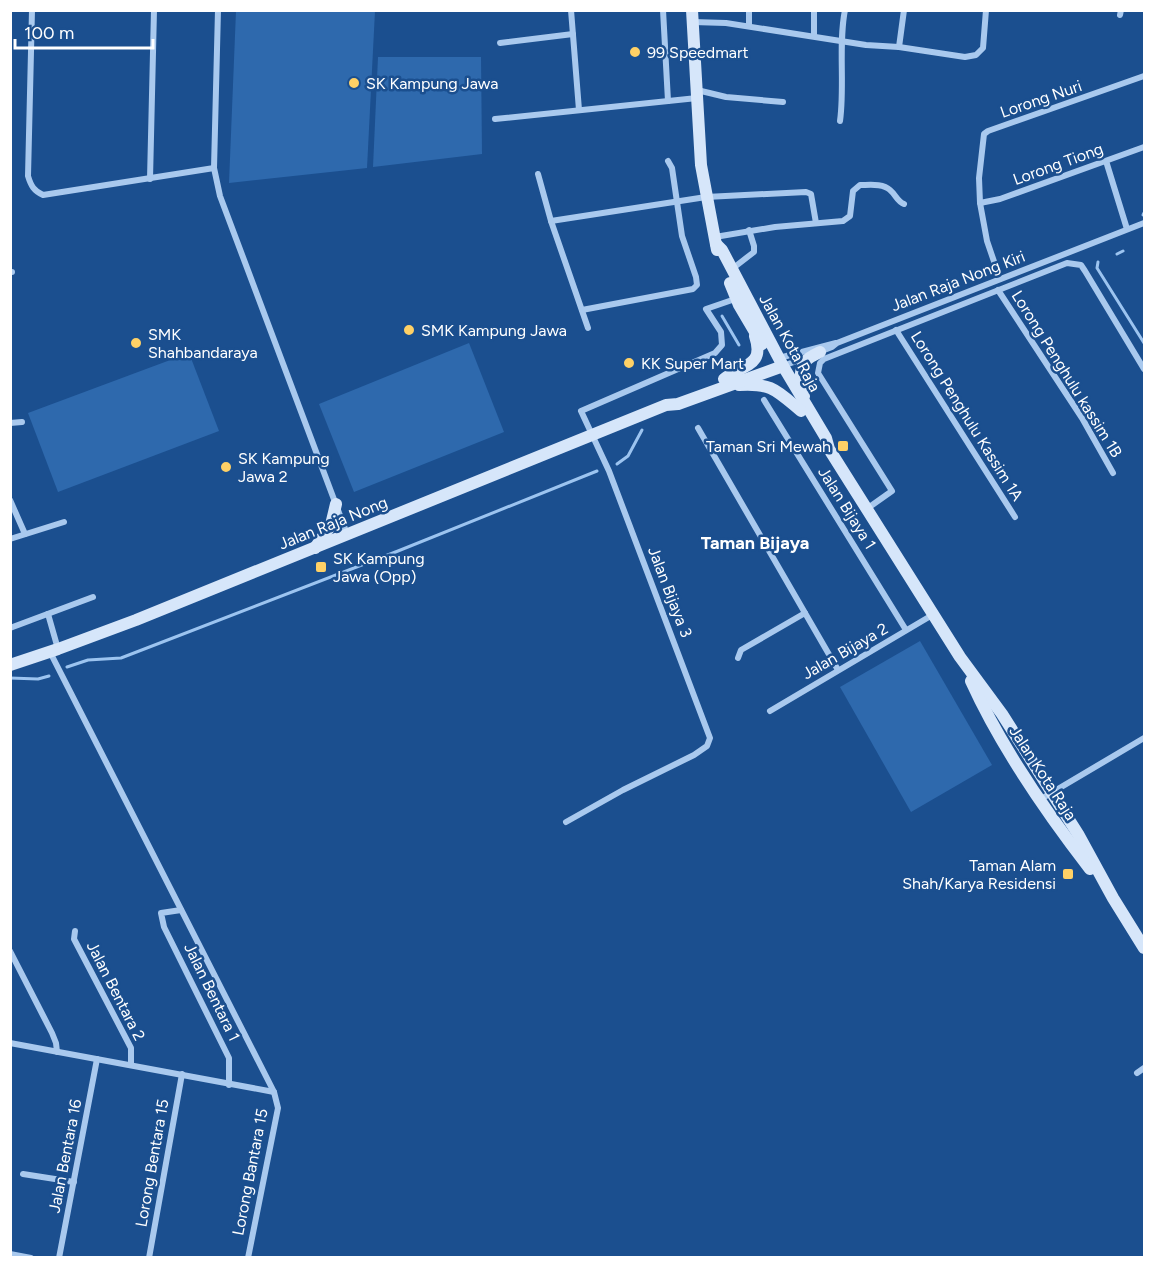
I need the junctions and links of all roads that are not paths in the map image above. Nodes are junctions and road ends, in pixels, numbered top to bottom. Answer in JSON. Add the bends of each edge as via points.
{"nodes":[{"id":1,"x":32,"y":10,"type":"edge"},
{"id":2,"x":154,"y":10,"type":"edge"},
{"id":3,"x":218,"y":10,"type":"edge"},
{"id":4,"x":571,"y":10,"type":"edge"},
{"id":5,"x":663,"y":10,"type":"edge"},
{"id":6,"x":749,"y":10,"type":"edge"},
{"id":7,"x":814,"y":10,"type":"edge"},
{"id":8,"x":845,"y":10,"type":"edge"},
{"id":9,"x":904,"y":10,"type":"edge"},
{"id":10,"x":986,"y":10,"type":"edge"},
{"id":11,"x":693,"y":16,"type":"edge"},
{"id":12,"x":749,"y":26,"type":"junction"},
{"id":13,"x":573,"y":34,"type":"junction"},
{"id":14,"x":814,"y":36,"type":"junction"},
{"id":15,"x":843,"y":40,"type":"junction"},
{"id":16,"x":500,"y":43,"type":"dead end"},
{"id":17,"x":900,"y":47,"type":"junction"},
{"id":18,"x":1144,"y":76,"type":"edge"},
{"id":19,"x":697,"y":94,"type":"junction"},
{"id":20,"x":668,"y":101,"type":"junction"},
{"id":21,"x":783,"y":102,"type":"dead end"},
{"id":22,"x":579,"y":110,"type":"junction"},
{"id":23,"x":495,"y":119,"type":"dead end"},
{"id":24,"x":840,"y":121,"type":"dead end"},
{"id":25,"x":1144,"y":147,"type":"edge"},
{"id":26,"x":668,"y":161,"type":"dead end"},
{"id":27,"x":1106,"y":161,"type":"junction"},
{"id":28,"x":214,"y":168,"type":"junction"},
{"id":29,"x":538,"y":174,"type":"dead end"},
{"id":30,"x":150,"y":179,"type":"junction"},
{"id":31,"x":706,"y":197,"type":"junction"},
{"id":32,"x":676,"y":202,"type":"junction"},
{"id":33,"x":980,"y":203,"type":"junction"},
{"id":34,"x":904,"y":204,"type":"dead end"},
{"id":35,"x":551,"y":220,"type":"junction"},
{"id":36,"x":816,"y":223,"type":"junction"},
{"id":37,"x":1144,"y":223,"type":"edge"},
{"id":38,"x":1127,"y":229,"type":"junction"},
{"id":39,"x":749,"y":231,"type":"junction"},
{"id":40,"x":715,"y":240,"type":"junction"},
{"id":41,"x":731,"y":270,"type":"junction"},
{"id":42,"x":999,"y":279,"type":"junction"},
{"id":43,"x":998,"y":290,"type":"junction"},
{"id":44,"x":740,"y":297,"type":"junction"},
{"id":45,"x":582,"y":310,"type":"junction"},
{"id":46,"x":588,"y":328,"type":"dead end"},
{"id":47,"x":753,"y":329,"type":"junction"},
{"id":48,"x":896,"y":330,"type":"junction"},
{"id":49,"x":837,"y":343,"type":"junction"},
{"id":50,"x":820,"y":352,"type":"junction"},
{"id":51,"x":777,"y":363,"type":"junction"},
{"id":52,"x":1144,"y":369,"type":"edge"},
{"id":53,"x":725,"y":382,"type":"junction"},
{"id":54,"x":764,"y":400,"type":"dead end"},
{"id":55,"x":802,"y":407,"type":"junction"},
{"id":56,"x":22,"y":422,"type":"dead end"},
{"id":57,"x":10,"y":423,"type":"edge"},
{"id":58,"x":698,"y":428,"type":"dead end"},
{"id":59,"x":593,"y":435,"type":"junction"},
{"id":60,"x":1113,"y":473,"type":"dead end"},
{"id":61,"x":10,"y":500,"type":"edge"},
{"id":62,"x":336,"y":504,"type":"junction"},
{"id":63,"x":868,"y":508,"type":"junction"},
{"id":64,"x":1015,"y":517,"type":"dead end"},
{"id":65,"x":64,"y":522,"type":"dead end"},
{"id":66,"x":25,"y":534,"type":"junction"},
{"id":67,"x":347,"y":534,"type":"junction"},
{"id":68,"x":10,"y":539,"type":"edge"},
{"id":69,"x":314,"y":549,"type":"junction"},
{"id":70,"x":93,"y":597,"type":"dead end"},
{"id":71,"x":806,"y":613,"type":"junction"},
{"id":72,"x":48,"y":614,"type":"junction"},
{"id":73,"x":934,"y":614,"type":"junction"},
{"id":74,"x":10,"y":628,"type":"edge"},
{"id":75,"x":906,"y":630,"type":"junction"},
{"id":76,"x":54,"y":651,"type":"junction"},
{"id":77,"x":738,"y":658,"type":"dead end"},
{"id":78,"x":10,"y":665,"type":"edge"},
{"id":79,"x":838,"y":670,"type":"junction"},
{"id":80,"x":770,"y":711,"type":"dead end"},
{"id":81,"x":1144,"y":738,"type":"edge"},
{"id":82,"x":1046,"y":796,"type":"junction"},
{"id":83,"x":566,"y":822,"type":"dead end"},
{"id":84,"x":181,"y":909,"type":"junction"},
{"id":85,"x":75,"y":931,"type":"dead end"},
{"id":86,"x":1144,"y":948,"type":"edge"},
{"id":87,"x":10,"y":951,"type":"edge"},
{"id":88,"x":10,"y":1043,"type":"edge"},
{"id":89,"x":57,"y":1052,"type":"junction"},
{"id":90,"x":97,"y":1059,"type":"junction"},
{"id":91,"x":131,"y":1064,"type":"junction"},
{"id":92,"x":1144,"y":1068,"type":"edge"},
{"id":93,"x":1137,"y":1072,"type":"dead end"},
{"id":94,"x":182,"y":1074,"type":"junction"},
{"id":95,"x":229,"y":1085,"type":"junction"},
{"id":96,"x":274,"y":1092,"type":"junction"},
{"id":97,"x":23,"y":1174,"type":"dead end"},
{"id":98,"x":74,"y":1182,"type":"junction"},
{"id":99,"x":10,"y":1254,"type":"edge"},
{"id":100,"x":31,"y":1257,"type":"edge"},
{"id":101,"x":59,"y":1257,"type":"edge"},
{"id":102,"x":149,"y":1257,"type":"edge"},
{"id":103,"x":248,"y":1257,"type":"edge"}],
"edges":[{"from":1,"to":30,"type":"street","via":[[28,176],[31,185],[43,195]]},
{"from":2,"to":30,"type":"street"},
{"from":3,"to":28,"type":"street"},
{"from":4,"to":13,"type":"street"},
{"from":5,"to":20,"type":"street"},
{"from":6,"to":12,"type":"street"},
{"from":7,"to":14,"type":"street"},
{"from":8,"to":15,"type":"street"},
{"from":9,"to":17,"type":"street"},
{"from":10,"to":17,"type":"street","via":[[982,48],[976,55],[965,57]]},
{"from":11,"to":12,"type":"street"},
{"from":11,"to":19,"type":"main road","name":"Jalan Kota Raja"},
{"from":12,"to":14,"type":"street"},
{"from":13,"to":16,"type":"street"},
{"from":13,"to":22,"type":"street"},
{"from":14,"to":15,"type":"street"},
{"from":15,"to":17,"type":"street"},
{"from":15,"to":24,"type":"street"},
{"from":18,"to":33,"type":"street","name":"Lorong Nuri","via":[[984,134]]},
{"from":19,"to":20,"type":"street"},
{"from":19,"to":21,"type":"street"},
{"from":19,"to":31,"type":"main road","name":"Jalan Kota Raja"},
{"from":20,"to":22,"type":"street"},
{"from":22,"to":23,"type":"street"},
{"from":25,"to":27,"type":"street","name":"Lorong Tiong"},
{"from":26,"to":32,"type":"street"},
{"from":27,"to":33,"type":"street","name":"Lorong Tiong"},
{"from":27,"to":38,"type":"street"},
{"from":28,"to":30,"type":"street"},
{"from":28,"to":62,"type":"street","via":[[220,196]]},
{"from":29,"to":35,"type":"street"},
{"from":31,"to":32,"type":"street"},
{"from":31,"to":36,"type":"street","via":[[806,192],[814,200]]},
{"from":31,"to":40,"type":"main road","name":"Jalan Kota Raja"},
{"from":32,"to":35,"type":"street"},
{"from":32,"to":45,"type":"street","via":[[697,285],[693,289]]},
{"from":33,"to":42,"type":"street","name":"Lorong Nuri"},
{"from":34,"to":36,"type":"street","via":[[884,186],[860,185],[853,191],[850,216],[843,221]]},
{"from":35,"to":45,"type":"street"},
{"from":36,"to":39,"type":"street"},
{"from":37,"to":38,"type":"street","name":"Jalan Raja Nong Kiri"},
{"from":38,"to":42,"type":"street","name":"Jalan Raja Nong Kiri"},
{"from":39,"to":40,"type":"street"},
{"from":39,"to":41,"type":"street","via":[[754,252]]},
{"from":40,"to":41,"type":"main road","name":"Jalan Kota Raja"},
{"from":40,"to":44,"type":"main road"},
{"from":41,"to":44,"type":"main road","name":"Jalan Kota Raja"},
{"from":42,"to":49,"type":"street","name":"Jalan Raja Nong Kiri"},
{"from":43,"to":48,"type":"street"},
{"from":43,"to":52,"type":"street","via":[[1064,263],[1081,265]]},
{"from":43,"to":60,"type":"street","name":"Lorong Penghulu kassim 1B","via":[[1082,418]]},
{"from":44,"to":47,"type":"main road"},
{"from":44,"to":51,"type":"main road","name":"Jalan Kota Raja"},
{"from":44,"to":59,"type":"street","via":[[706,309],[721,332],[722,345],[715,353],[580,411]]},
{"from":45,"to":46,"type":"street"},
{"from":47,"to":51,"type":"main road"},
{"from":47,"to":53,"type":"main road","via":[[759,351],[756,358]]},
{"from":48,"to":63,"type":"street","via":[[824,359],[818,373],[892,491]]},
{"from":48,"to":64,"type":"street","name":"Lorong Penghulu Kassim 1A"},
{"from":49,"to":50,"type":"street","name":"Jalan Raja Nong Kiri"},
{"from":49,"to":51,"type":"street"},
{"from":50,"to":51,"type":"street","name":"Jalan Raja Nong Kiri"},
{"from":50,"to":55,"type":"main road","via":[[806,361],[802,371]]},
{"from":51,"to":53,"type":"main road","name":"Jalan Raja Nong"},
{"from":51,"to":55,"type":"main road","name":"Jalan Kota Raja"},
{"from":53,"to":55,"type":"main road","via":[[764,385]]},
{"from":53,"to":59,"type":"main road","name":"Jalan Raja Nong","via":[[675,397],[666,405]]},
{"from":54,"to":75,"type":"street","name":"Jalan Bijaya 1"},
{"from":55,"to":63,"type":"main road","name":"Jalan Kota Raja","via":[[826,438]]},
{"from":56,"to":57,"type":"street"},
{"from":58,"to":71,"type":"street"},
{"from":59,"to":67,"type":"main road","name":"Jalan Raja Nong"},
{"from":59,"to":83,"type":"street","name":"Jalan Bijaya 3","via":[[710,733],[710,742],[694,755]]},
{"from":61,"to":66,"type":"street"},
{"from":62,"to":67,"type":"street"},
{"from":62,"to":69,"type":"main road","via":[[331,525]]},
{"from":63,"to":73,"type":"main road","name":"Jalan Kota Raja"},
{"from":65,"to":66,"type":"street"},
{"from":66,"to":68,"type":"street"},
{"from":67,"to":69,"type":"main road","name":"Jalan Raja Nong"},
{"from":69,"to":76,"type":"main road","name":"Jalan Raja Nong"},
{"from":70,"to":72,"type":"street"},
{"from":71,"to":77,"type":"street","via":[[741,650]]},
{"from":71,"to":79,"type":"street"},
{"from":72,"to":74,"type":"street"},
{"from":72,"to":76,"type":"street"},
{"from":73,"to":75,"type":"street","name":"Jalan Bijaya 2"},
{"from":73,"to":82,"type":"main road","name":"Jalan Kota Raja","via":[[1002,714]]},
{"from":75,"to":79,"type":"street","name":"Jalan Bijaya 2"},
{"from":76,"to":78,"type":"main road","name":"Jalan Raja Nong"},
{"from":76,"to":84,"type":"street"},
{"from":79,"to":80,"type":"street","name":"Jalan Bijaya 2"},
{"from":81,"to":82,"type":"street"},
{"from":82,"to":86,"type":"main road","name":"Jalan Kota Raja","via":[[1078,834]]},
{"from":84,"to":95,"type":"street","name":"Jalan Bentara 1","via":[[161,913],[164,927],[229,1058]]},
{"from":84,"to":96,"type":"street"},
{"from":85,"to":91,"type":"street","name":"Jalan Bentara 2","via":[[74,939],[131,1048]]},
{"from":87,"to":89,"type":"street","via":[[52,1033]]},
{"from":88,"to":89,"type":"street"},
{"from":89,"to":90,"type":"street"},
{"from":90,"to":91,"type":"street"},
{"from":90,"to":98,"type":"street","name":"Jalan Bentara 16"},
{"from":91,"to":94,"type":"street"},
{"from":92,"to":93,"type":"street"},
{"from":94,"to":95,"type":"street"},
{"from":94,"to":102,"type":"street","name":"Lorong Bentara 15"},
{"from":95,"to":96,"type":"street"},
{"from":96,"to":103,"type":"street","name":"Lorong Bantara 15","via":[[278,1108]]},
{"from":97,"to":98,"type":"street"},
{"from":98,"to":101,"type":"street","name":"Jalan Bentara 16"},
{"from":99,"to":100,"type":"street"}]}
